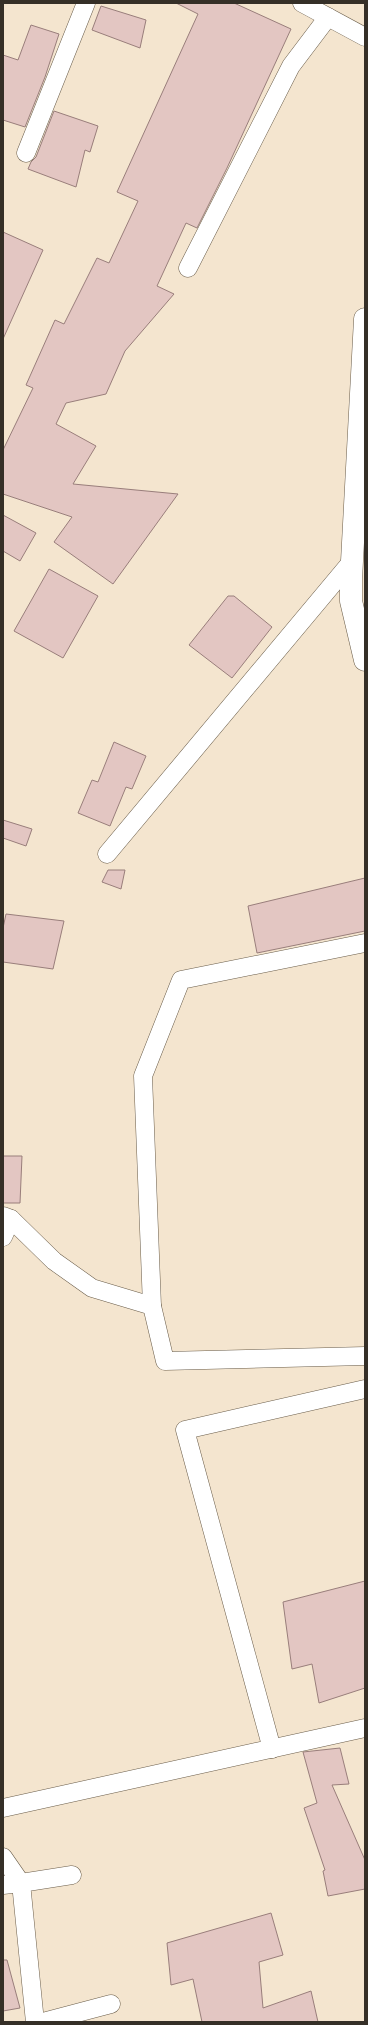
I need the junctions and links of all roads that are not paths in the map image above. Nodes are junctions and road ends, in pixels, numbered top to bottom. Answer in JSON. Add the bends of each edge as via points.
{"nodes":[{"id":1,"x":86,"y":3,"type":"edge"},
{"id":2,"x":302,"y":3,"type":"edge"},
{"id":3,"x":328,"y":17,"type":"junction"},
{"id":4,"x":365,"y":37,"type":"edge"},
{"id":5,"x":26,"y":153,"type":"dead end"},
{"id":6,"x":188,"y":268,"type":"dead end"},
{"id":7,"x":365,"y":319,"type":"edge"},
{"id":8,"x":352,"y":561,"type":"junction"},
{"id":9,"x":358,"y":600,"type":"edge"},
{"id":10,"x":365,"y":660,"type":"edge"},
{"id":11,"x":107,"y":854,"type":"dead end"},
{"id":12,"x":365,"y":943,"type":"edge"},
{"id":13,"x":7,"y":1217,"type":"edge"},
{"id":14,"x":3,"y":1237,"type":"edge"},
{"id":15,"x":152,"y":1306,"type":"junction"},
{"id":16,"x":365,"y":1356,"type":"edge"},
{"id":17,"x":365,"y":1389,"type":"edge"},
{"id":18,"x":365,"y":1728,"type":"edge"},
{"id":19,"x":272,"y":1749,"type":"junction"},
{"id":20,"x":3,"y":1808,"type":"edge"},
{"id":21,"x":3,"y":1857,"type":"edge"},
{"id":22,"x":72,"y":1875,"type":"dead end"},
{"id":23,"x":21,"y":1883,"type":"junction"},
{"id":24,"x":3,"y":1885,"type":"edge"},
{"id":25,"x":111,"y":2004,"type":"dead end"},
{"id":26,"x":35,"y":2022,"type":"edge"},
{"id":27,"x":43,"y":2022,"type":"edge"}],
"edges":[{"from":1,"to":5,"type":"street"},
{"from":2,"to":3,"type":"street"},
{"from":3,"to":4,"type":"street"},
{"from":3,"to":6,"type":"street","via":[[291,66]]},
{"from":7,"to":8,"type":"main road"},
{"from":8,"to":9,"type":"main road"},
{"from":8,"to":11,"type":"street"},
{"from":9,"to":10,"type":"main road"},
{"from":12,"to":15,"type":"street","via":[[181,980],[142,1076]]},
{"from":13,"to":14,"type":"street"},
{"from":13,"to":15,"type":"street","via":[[54,1261],[92,1288]]},
{"from":15,"to":16,"type":"street","via":[[165,1361]]},
{"from":17,"to":19,"type":"street","via":[[185,1430]]},
{"from":18,"to":19,"type":"street"},
{"from":19,"to":20,"type":"street"},
{"from":21,"to":23,"type":"street"},
{"from":22,"to":23,"type":"street"},
{"from":23,"to":24,"type":"street"},
{"from":23,"to":26,"type":"street"},
{"from":25,"to":27,"type":"street"}]}
